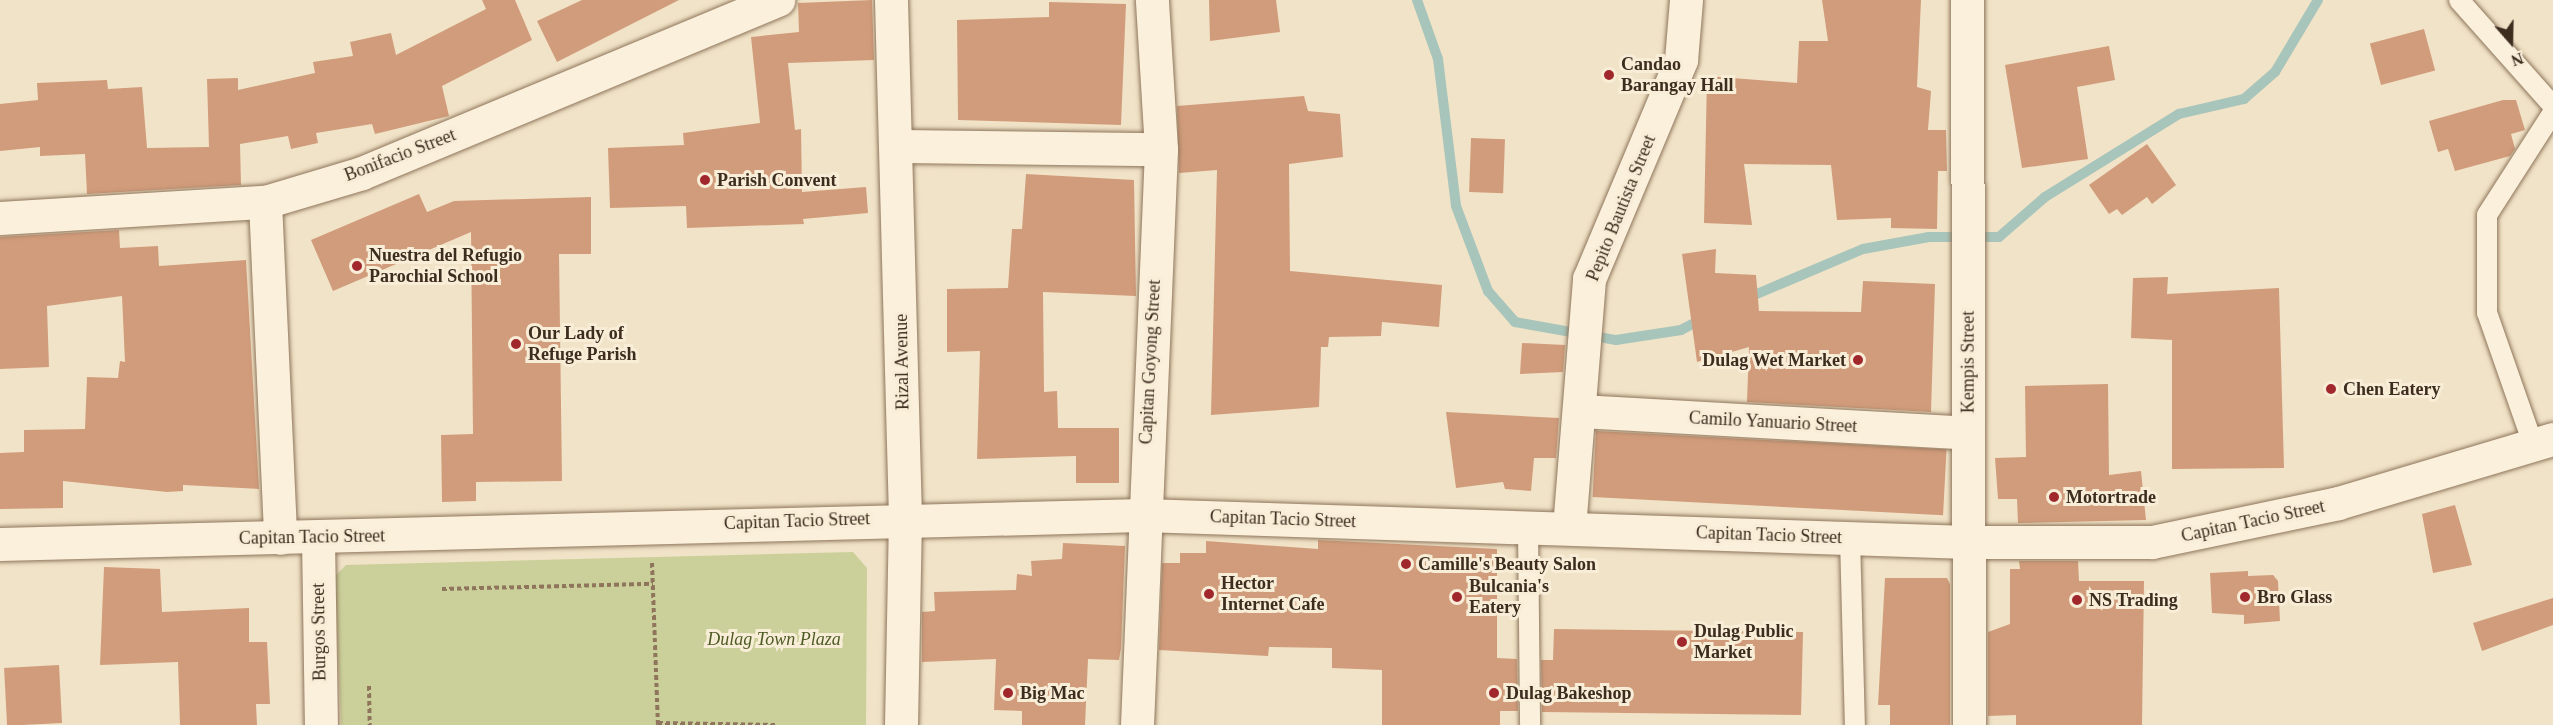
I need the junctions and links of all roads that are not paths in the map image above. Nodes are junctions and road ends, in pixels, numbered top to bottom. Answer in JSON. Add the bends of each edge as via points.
{"nodes":[{"id":1,"x":778,"y":0,"type":"edge"},
{"id":2,"x":891,"y":0,"type":"edge"},
{"id":3,"x":1152,"y":0,"type":"edge"},
{"id":4,"x":1686,"y":0,"type":"edge"},
{"id":5,"x":1967,"y":0,"type":"edge"},
{"id":6,"x":2459,"y":0,"type":"edge"},
{"id":7,"x":2553,"y":106,"type":"edge"},
{"id":8,"x":2553,"y":112,"type":"edge"},
{"id":9,"x":898,"y":147,"type":"junction"},
{"id":10,"x":1161,"y":149,"type":"junction"},
{"id":11,"x":265,"y":202,"type":"junction"},
{"id":12,"x":0,"y":218,"type":"edge"},
{"id":13,"x":1579,"y":411,"type":"junction"},
{"id":14,"x":1967,"y":433,"type":"junction"},
{"id":15,"x":2543,"y":442,"type":"edge"},
{"id":16,"x":1143,"y":514,"type":"junction"},
{"id":17,"x":905,"y":517,"type":"junction"},
{"id":18,"x":1528,"y":527,"type":"junction"},
{"id":19,"x":1569,"y":528,"type":"junction"},
{"id":20,"x":280,"y":538,"type":"junction"},
{"id":21,"x":318,"y":538,"type":"junction"},
{"id":22,"x":1851,"y":538,"type":"junction"},
{"id":23,"x":1968,"y":542,"type":"junction"},
{"id":24,"x":0,"y":544,"type":"edge"},
{"id":25,"x":321,"y":725,"type":"edge"},
{"id":26,"x":902,"y":725,"type":"edge"},
{"id":27,"x":1137,"y":725,"type":"edge"},
{"id":28,"x":1530,"y":725,"type":"edge"},
{"id":29,"x":1855,"y":725,"type":"edge"},
{"id":30,"x":1969,"y":725,"type":"edge"}],
"edges":[{"from":1,"to":11,"type":"street","name":"Bonifacio Street","via":[[362,173]]},
{"from":2,"to":9,"type":"street","name":"Rizal Avenue"},
{"from":3,"to":10,"type":"street","name":"Capitan Goyong Street"},
{"from":4,"to":13,"type":"street","name":"Pepito Bautista Street","via":[[1681,60],[1589,279]]},
{"from":5,"to":14,"type":"street","name":"Kempis Street"},
{"from":6,"to":7,"type":"lane"},
{"from":8,"to":15,"type":"lane","via":[[2487,215],[2487,313]]},
{"from":9,"to":10,"type":"street"},
{"from":9,"to":17,"type":"street","name":"Rizal Avenue"},
{"from":10,"to":16,"type":"street","name":"Capitan Goyong Street"},
{"from":11,"to":12,"type":"street","name":"Bonifacio Street"},
{"from":11,"to":20,"type":"street"},
{"from":13,"to":14,"type":"street","name":"Camilo Yanuario Street"},
{"from":13,"to":19,"type":"street","name":"Pepito Bautista Street"},
{"from":14,"to":23,"type":"street","name":"Kempis Street"},
{"from":15,"to":23,"type":"street","name":"Capitan Tacio Street","via":[[2338,503],[2152,542]]},
{"from":16,"to":17,"type":"street","name":"Capitan Tacio Street"},
{"from":16,"to":18,"type":"street","name":"Capitan Tacio Street"},
{"from":16,"to":27,"type":"street","name":"Capitan Goyong Street"},
{"from":17,"to":21,"type":"street","name":"Capitan Tacio Street"},
{"from":17,"to":26,"type":"street","name":"Rizal Avenue"},
{"from":18,"to":19,"type":"street","name":"Capitan Tacio Street"},
{"from":18,"to":28,"type":"lane"},
{"from":19,"to":22,"type":"street","name":"Capitan Tacio Street"},
{"from":20,"to":21,"type":"street","name":"Capitan Tacio Street"},
{"from":20,"to":24,"type":"street","name":"Capitan Tacio Street"},
{"from":21,"to":25,"type":"street","name":"Burgos Street"},
{"from":22,"to":23,"type":"street","name":"Capitan Tacio Street"},
{"from":22,"to":29,"type":"lane"},
{"from":23,"to":30,"type":"street","name":"Kempis Street"}]}
